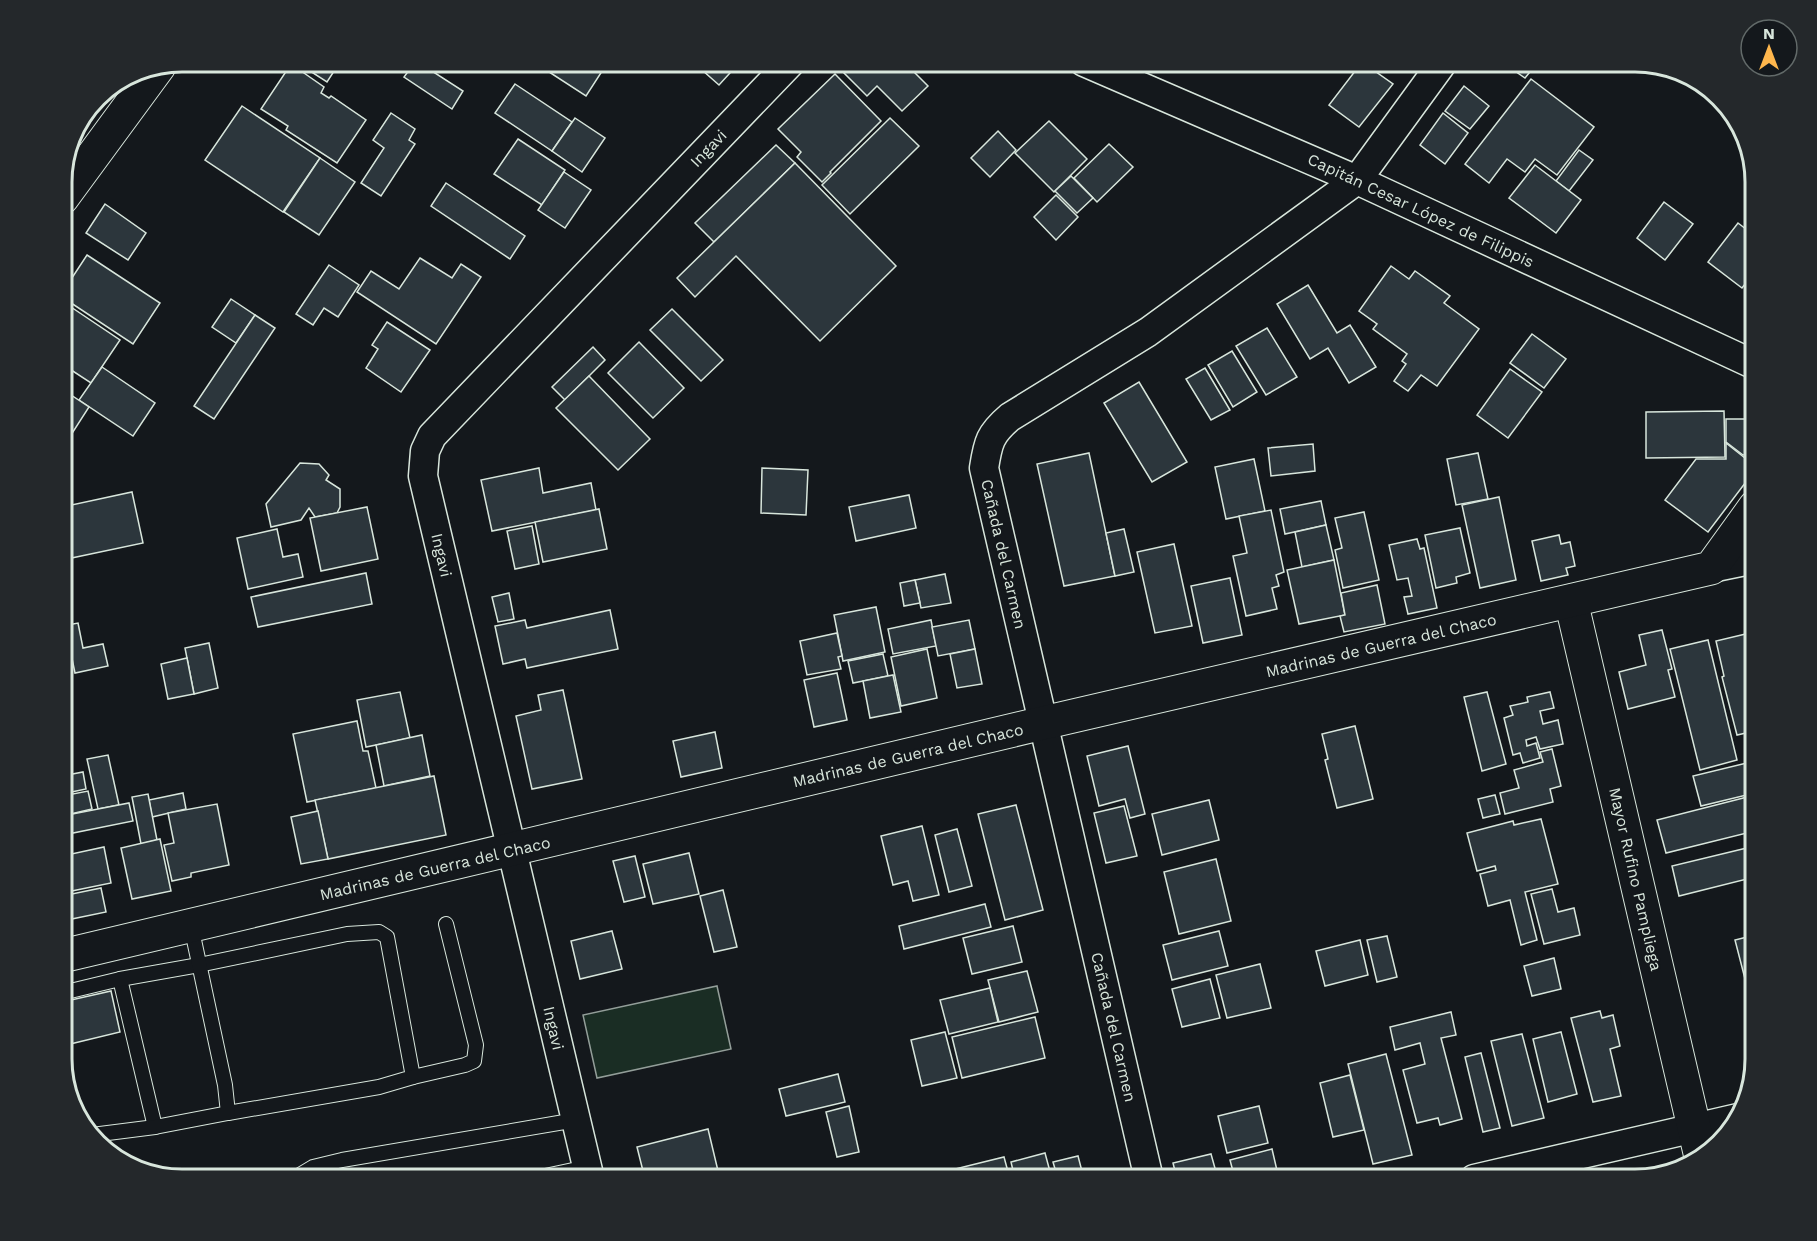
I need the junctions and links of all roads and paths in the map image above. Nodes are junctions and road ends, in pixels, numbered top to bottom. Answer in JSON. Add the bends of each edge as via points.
{"nodes":[{"id":1,"x":781,"y":72,"type":"edge"},
{"id":2,"x":1107,"y":72,"type":"edge"},
{"id":3,"x":1436,"y":72,"type":"edge"},
{"id":4,"x":151,"y":76,"type":"edge"},
{"id":5,"x":1357,"y":180,"type":"junction"},
{"id":6,"x":72,"y":184,"type":"edge"},
{"id":7,"x":1745,"y":359,"type":"edge"},
{"id":8,"x":1745,"y":521,"type":"edge"},
{"id":9,"x":1745,"y":561,"type":"edge"},
{"id":10,"x":1711,"y":568,"type":"junction"},
{"id":11,"x":1571,"y":601,"type":"junction"},
{"id":12,"x":1043,"y":723,"type":"junction"},
{"id":13,"x":511,"y":849,"type":"junction"},
{"id":14,"x":446,"y":924,"type":"dead end"},
{"id":15,"x":191,"y":926,"type":"junction"},
{"id":16,"x":72,"y":954,"type":"edge"},
{"id":17,"x":200,"y":965,"type":"junction"},
{"id":18,"x":120,"y":979,"type":"junction"},
{"id":19,"x":72,"y":991,"type":"edge"},
{"id":20,"x":413,"y":1077,"type":"junction"},
{"id":21,"x":228,"y":1113,"type":"junction"},
{"id":22,"x":576,"y":1120,"type":"junction"},
{"id":23,"x":155,"y":1127,"type":"junction"},
{"id":24,"x":1721,"y":1128,"type":"edge"},
{"id":25,"x":101,"y":1134,"type":"edge"},
{"id":26,"x":1697,"y":1142,"type":"edge"},
{"id":27,"x":310,"y":1169,"type":"edge"},
{"id":28,"x":587,"y":1169,"type":"edge"},
{"id":29,"x":1147,"y":1169,"type":"edge"},
{"id":30,"x":1534,"y":1169,"type":"edge"}],
"edges":[{"from":1,"to":13,"type":"street","name":"Ingavi","via":[[432,436],[425,451],[423,476]]},
{"from":2,"to":5,"type":"street","name":"Capitán Cesar López de Filippis"},
{"from":3,"to":5,"type":"street","name":"Cañada del Carmen"},
{"from":4,"to":6,"type":"street"},
{"from":5,"to":7,"type":"street","name":"Capitán Cesar López de Filippis"},
{"from":5,"to":12,"type":"street","name":"Cañada del Carmen","via":[[1149,332],[995,430],[984,468]]},
{"from":8,"to":10,"type":"street"},
{"from":9,"to":10,"type":"street","name":"Madrinas de Guerra del Chaco"},
{"from":10,"to":11,"type":"street","name":"Madrinas de Guerra del Chaco"},
{"from":11,"to":12,"type":"street","name":"Madrinas de Guerra del Chaco"},
{"from":11,"to":26,"type":"street","name":"Mayor Rufino Pampliega"},
{"from":12,"to":13,"type":"street","name":"Madrinas de Guerra del Chaco"},
{"from":12,"to":29,"type":"street","name":"Cañada del Carmen"},
{"from":13,"to":15,"type":"street","name":"Madrinas de Guerra del Chaco"},
{"from":13,"to":22,"type":"street","name":"Ingavi"},
{"from":14,"to":20,"type":"lane","via":[[476,1053],[474,1061],[465,1065]]},
{"from":15,"to":16,"type":"street","name":"Madrinas de Guerra del Chaco"},
{"from":15,"to":17,"type":"lane"},
{"from":17,"to":18,"type":"lane"},
{"from":17,"to":20,"type":"lane","via":[[347,934],[384,934]]},
{"from":17,"to":21,"type":"lane"},
{"from":18,"to":19,"type":"lane"},
{"from":18,"to":23,"type":"lane"},
{"from":20,"to":21,"type":"lane","via":[[379,1087]]},
{"from":21,"to":23,"type":"lane"},
{"from":22,"to":27,"type":"lane","via":[[342,1160]]},
{"from":22,"to":28,"type":"street","name":"Ingavi"},
{"from":23,"to":25,"type":"lane"},
{"from":24,"to":26,"type":"street"},
{"from":26,"to":30,"type":"street"}]}
